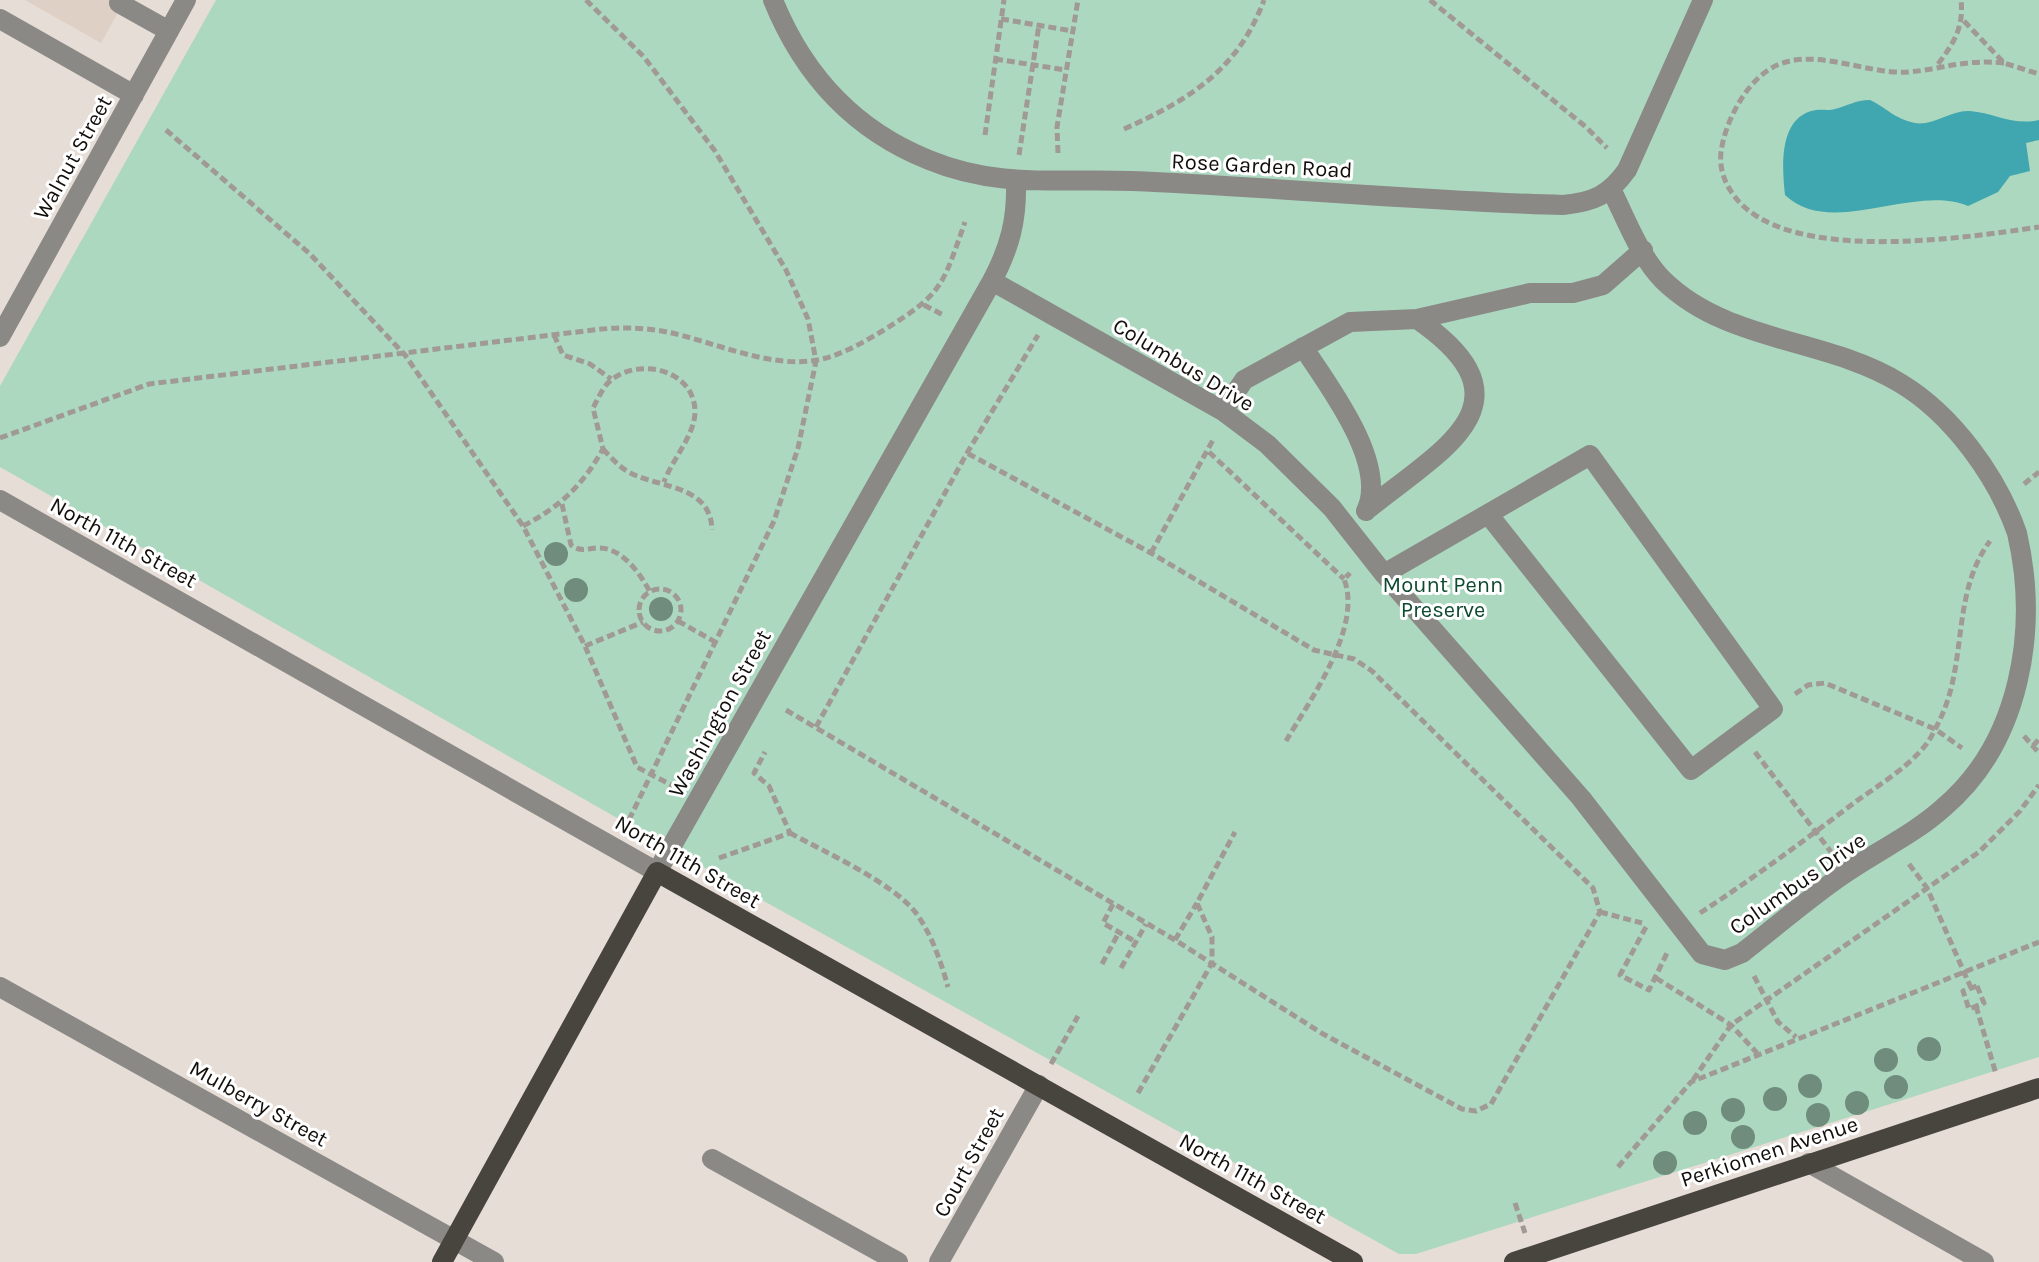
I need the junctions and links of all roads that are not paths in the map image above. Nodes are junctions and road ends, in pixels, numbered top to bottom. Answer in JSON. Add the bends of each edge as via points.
{"nodes":[{"id":1,"x":186,"y":0,"type":"edge"},
{"id":2,"x":773,"y":0,"type":"edge"},
{"id":3,"x":1703,"y":0,"type":"edge"},
{"id":4,"x":119,"y":3,"type":"dead end"},
{"id":5,"x":0,"y":19,"type":"edge"},
{"id":6,"x":169,"y":31,"type":"junction"},
{"id":7,"x":134,"y":95,"type":"junction"},
{"id":8,"x":1016,"y":182,"type":"junction"},
{"id":9,"x":1612,"y":191,"type":"junction"},
{"id":10,"x":1643,"y":250,"type":"junction"},
{"id":11,"x":992,"y":281,"type":"junction"},
{"id":12,"x":1417,"y":319,"type":"junction"},
{"id":13,"x":0,"y":337,"type":"edge"},
{"id":14,"x":1303,"y":347,"type":"junction"},
{"id":15,"x":1223,"y":411,"type":"junction"},
{"id":16,"x":0,"y":500,"type":"edge"},
{"id":17,"x":1368,"y":509,"type":"junction"},
{"id":18,"x":1488,"y":514,"type":"junction"},
{"id":19,"x":1350,"y":532,"type":"junction"},
{"id":20,"x":1384,"y":574,"type":"junction"},
{"id":21,"x":657,"y":872,"type":"junction"},
{"id":22,"x":0,"y":987,"type":"edge"},
{"id":23,"x":1039,"y":1085,"type":"junction"},
{"id":24,"x":2039,"y":1088,"type":"edge"},
{"id":25,"x":712,"y":1159,"type":"dead end"},
{"id":26,"x":1809,"y":1163,"type":"junction"},
{"id":27,"x":455,"y":1240,"type":"junction"},
{"id":28,"x":442,"y":1262,"type":"edge"},
{"id":29,"x":494,"y":1262,"type":"edge"},
{"id":30,"x":898,"y":1262,"type":"edge"},
{"id":31,"x":939,"y":1262,"type":"edge"},
{"id":32,"x":1353,"y":1262,"type":"edge"},
{"id":33,"x":1514,"y":1262,"type":"edge"},
{"id":34,"x":1984,"y":1262,"type":"edge"}],
"edges":[{"from":1,"to":6,"type":"street","name":"Walnut Street"},
{"from":2,"to":8,"type":"street","name":"Rose Garden Road","via":[[808,69],[873,131],[929,160]]},
{"from":3,"to":9,"type":"street","via":[[1627,170]]},
{"from":4,"to":6,"type":"street"},
{"from":5,"to":7,"type":"street"},
{"from":6,"to":7,"type":"street","name":"Walnut Street"},
{"from":7,"to":13,"type":"street","name":"Walnut Street"},
{"from":8,"to":9,"type":"street","name":"Rose Garden Road","via":[[1129,181],[1563,205],[1590,202]]},
{"from":8,"to":11,"type":"street","name":"Washington Street","via":[[1010,245]]},
{"from":9,"to":10,"type":"street","name":"Columbus Drive"},
{"from":10,"to":12,"type":"street","via":[[1603,285],[1573,293],[1530,293]]},
{"from":10,"to":20,"type":"street","name":"Columbus Drive","via":[[1662,279],[1693,302],[1757,333],[1847,357],[1909,389],[1939,411],[2003,499],[2023,550],[2032,614],[2029,664],[2009,721],[1982,764],[1945,807],[1848,871],[1742,953],[1725,960],[1702,954],[1581,798]]},
{"from":11,"to":15,"type":"street","name":"Columbus Drive"},
{"from":11,"to":21,"type":"street","name":"Washington Street"},
{"from":12,"to":14,"type":"street","via":[[1350,322]]},
{"from":12,"to":17,"type":"street","via":[[1467,361],[1476,384],[1474,407],[1456,438]]},
{"from":14,"to":15,"type":"street","via":[[1244,380]]},
{"from":14,"to":17,"type":"street","via":[[1355,426],[1373,494]]},
{"from":15,"to":19,"type":"street","name":"Columbus Drive","via":[[1267,444]]},
{"from":16,"to":21,"type":"street","name":"North 11th Street"},
{"from":17,"to":19,"type":"street"},
{"from":18,"to":18,"type":"street","via":[[1691,770],[1773,709],[1590,455]]},
{"from":18,"to":20,"type":"street"},
{"from":19,"to":20,"type":"street","name":"Columbus Drive"},
{"from":21,"to":23,"type":"main road","name":"North 11th Street"},
{"from":21,"to":27,"type":"main road","name":"Washington Street"},
{"from":22,"to":27,"type":"street","name":"Mulberry Street"},
{"from":23,"to":31,"type":"street","name":"Court Street"},
{"from":23,"to":32,"type":"main road","name":"North 11th Street"},
{"from":24,"to":26,"type":"main road","name":"Perkiomen Avenue"},
{"from":25,"to":30,"type":"street"},
{"from":26,"to":33,"type":"main road","name":"Perkiomen Avenue"},
{"from":26,"to":34,"type":"street"},
{"from":27,"to":28,"type":"main road","name":"Washington Street"},
{"from":27,"to":29,"type":"street","name":"Mulberry Street"}]}
